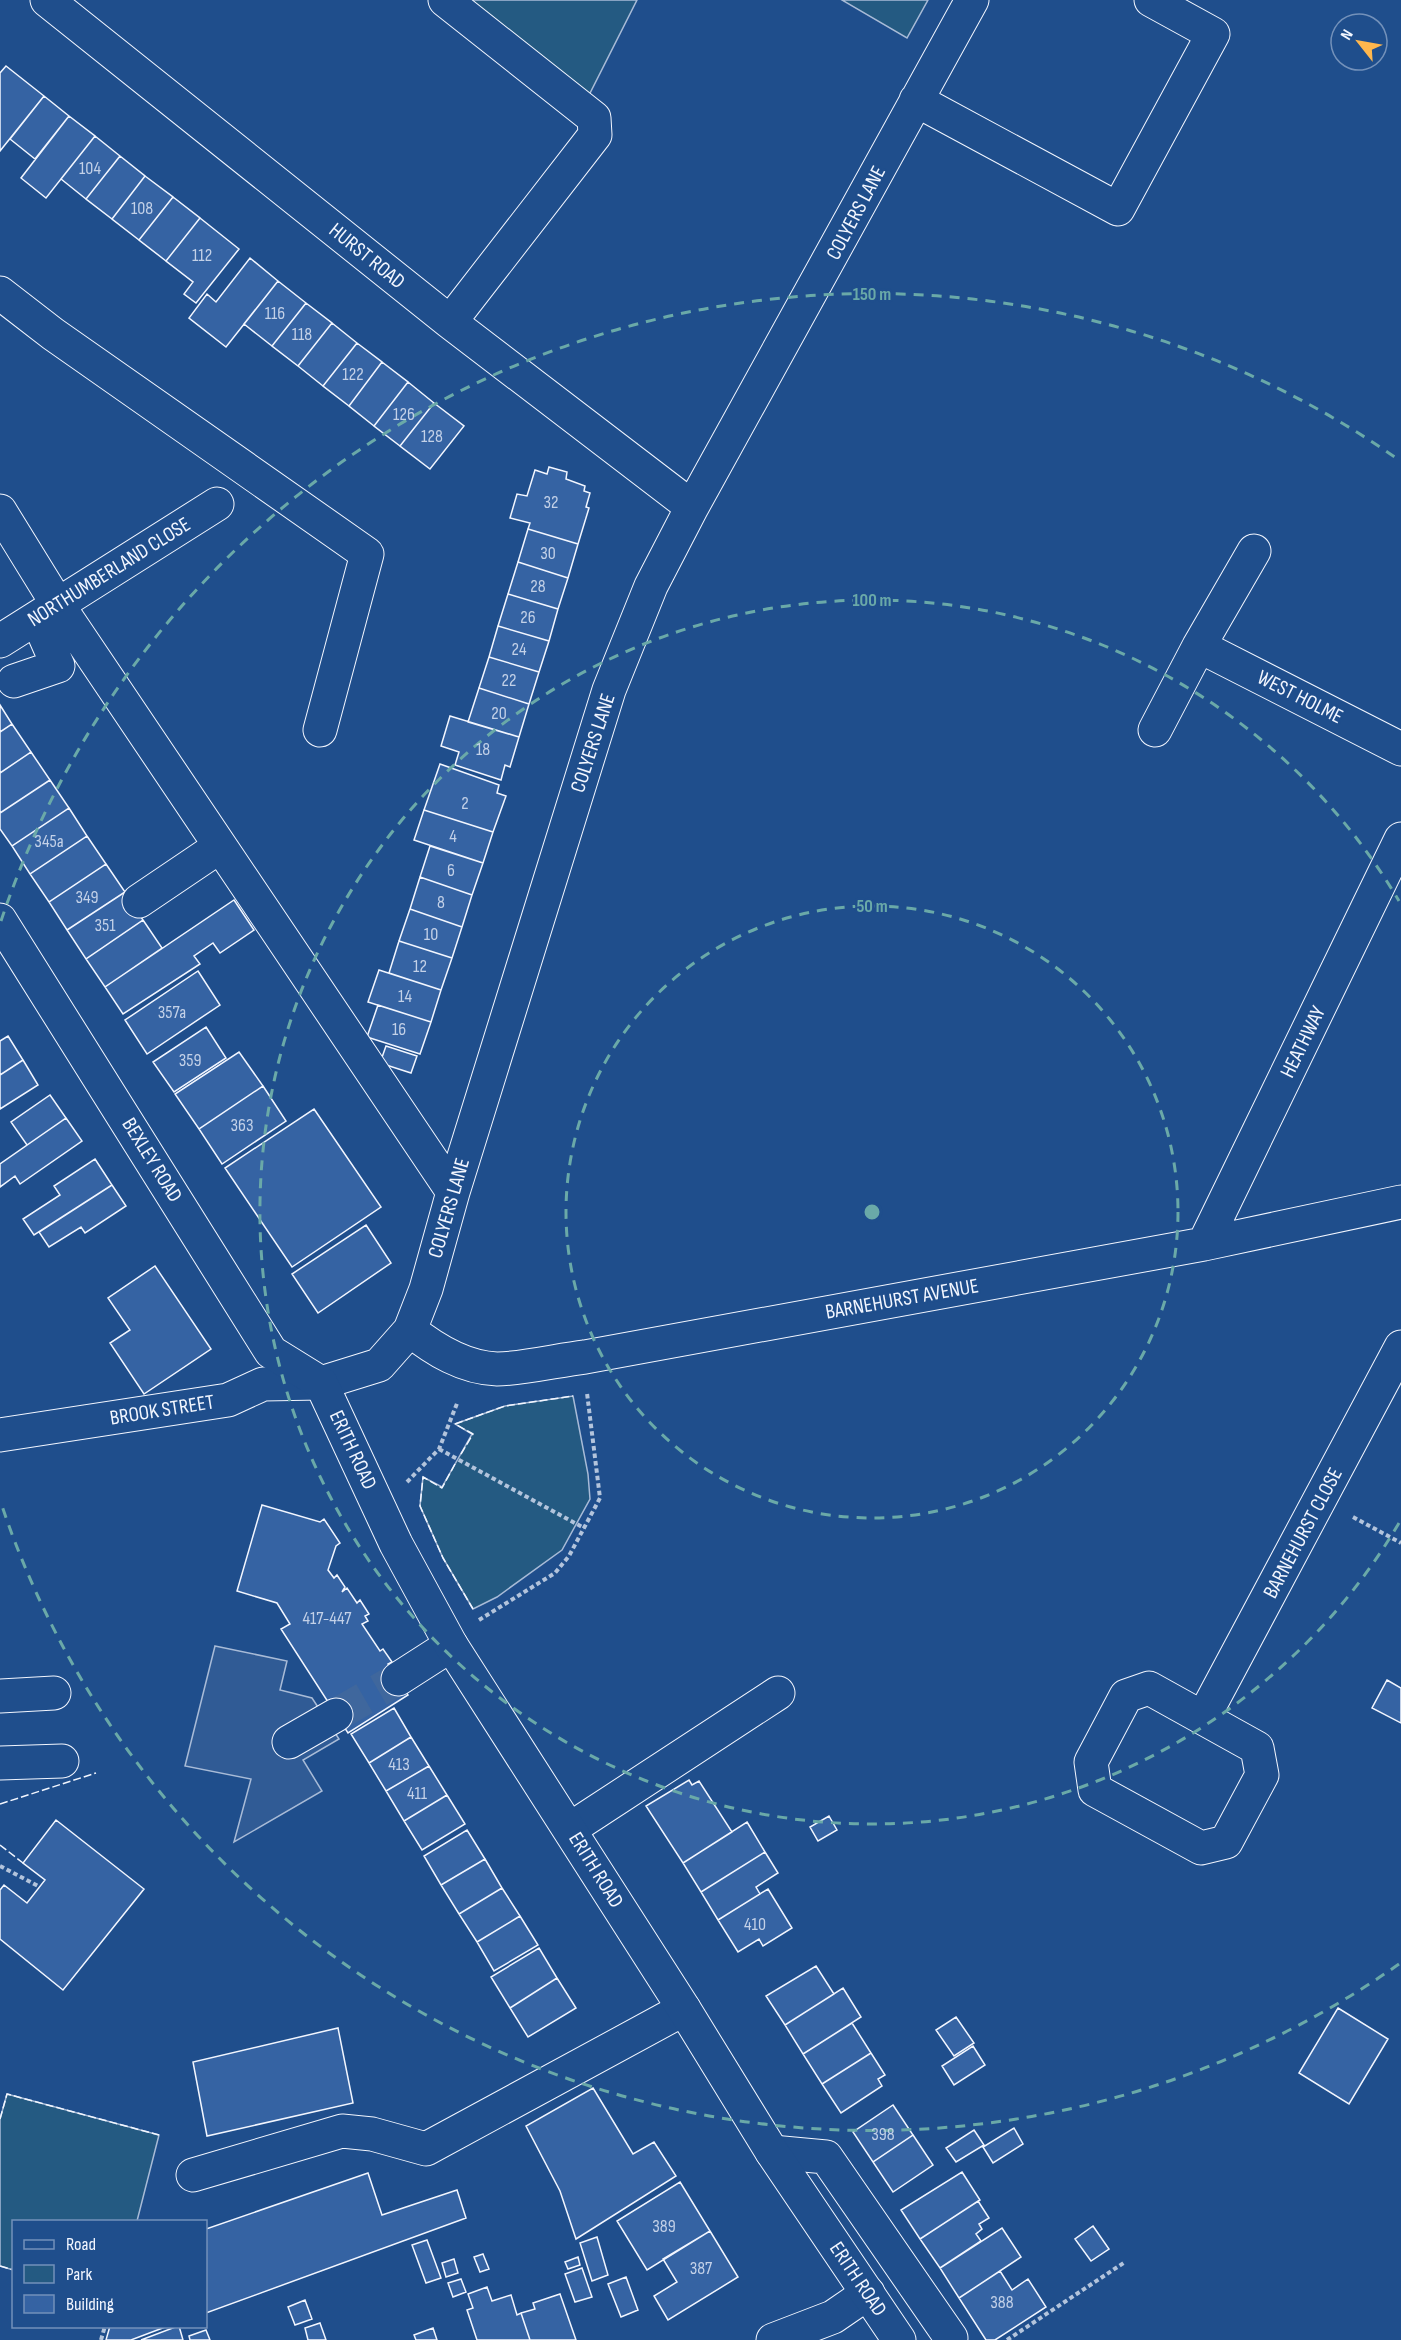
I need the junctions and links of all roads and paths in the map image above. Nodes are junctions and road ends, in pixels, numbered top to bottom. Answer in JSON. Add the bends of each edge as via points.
{"nodes":[{"id":1,"x":47,"y":0,"type":"edge"},
{"id":2,"x":445,"y":0,"type":"edge"},
{"id":3,"x":972,"y":0,"type":"edge"},
{"id":4,"x":1151,"y":0,"type":"edge"},
{"id":5,"x":916,"y":100,"type":"junction"},
{"id":6,"x":0,"y":292,"type":"edge"},
{"id":7,"x":450,"y":322,"type":"junction"},
{"id":8,"x":217,"y":504,"type":"dead end"},
{"id":9,"x":692,"y":507,"type":"junction"},
{"id":10,"x":0,"y":511,"type":"edge"},
{"id":11,"x":1254,"y":551,"type":"dead end"},
{"id":12,"x":47,"y":611,"type":"junction"},
{"id":13,"x":0,"y":641,"type":"edge"},
{"id":14,"x":1199,"y":646,"type":"junction"},
{"id":15,"x":14,"y":681,"type":"dead end"},
{"id":16,"x":320,"y":730,"type":"dead end"},
{"id":17,"x":1155,"y":730,"type":"dead end"},
{"id":18,"x":1401,"y":749,"type":"edge"},
{"id":19,"x":1401,"y":839,"type":"edge"},
{"id":20,"x":219,"y":847,"type":"junction"},
{"id":21,"x":139,"y":901,"type":"dead end"},
{"id":22,"x":0,"y":920,"type":"edge"},
{"id":23,"x":453,"y":1192,"type":"junction"},
{"id":24,"x":1401,"y":1202,"type":"edge"},
{"id":25,"x":1204,"y":1244,"type":"junction"},
{"id":26,"x":410,"y":1330,"type":"junction"},
{"id":27,"x":1401,"y":1347,"type":"edge"},
{"id":28,"x":472,"y":1365,"type":"junction"},
{"id":29,"x":321,"y":1383,"type":"junction"},
{"id":30,"x":587,"y":1392,"type":"dead end"},
{"id":31,"x":0,"y":1435,"type":"edge"},
{"id":32,"x":440,"y":1449,"type":"junction"},
{"id":33,"x":376,"y":1500,"type":"junction"},
{"id":34,"x":1320,"y":1500,"type":"junction"},
{"id":35,"x":584,"y":1528,"type":"junction"},
{"id":36,"x":1401,"y":1543,"type":"edge"},
{"id":37,"x":449,"y":1642,"type":"junction"},
{"id":38,"x":398,"y":1679,"type":"tunnel mouth"},
{"id":39,"x":54,"y":1693,"type":"dead end"},
{"id":40,"x":778,"y":1693,"type":"dead end"},
{"id":41,"x":0,"y":1696,"type":"edge"},
{"id":42,"x":336,"y":1715,"type":"tunnel mouth"},
{"id":43,"x":1203,"y":1718,"type":"junction"},
{"id":44,"x":289,"y":1742,"type":"dead end"},
{"id":45,"x":62,"y":1761,"type":"dead end"},
{"id":46,"x":0,"y":1763,"type":"edge"},
{"id":47,"x":570,"y":1829,"type":"junction"},
{"id":48,"x":0,"y":1866,"type":"edge"},
{"id":49,"x":40,"y":1887,"type":"dead end"},
{"id":50,"x":684,"y":2009,"type":"junction"},
{"id":51,"x":772,"y":2152,"type":"junction"},
{"id":52,"x":193,"y":2175,"type":"dead end"},
{"id":53,"x":1125,"y":2262,"type":"dead end"},
{"id":54,"x":868,"y":2293,"type":"junction"},
{"id":55,"x":951,"y":2338,"type":"dead end"},
{"id":56,"x":773,"y":2340,"type":"edge"},
{"id":57,"x":899,"y":2340,"type":"edge"},
{"id":58,"x":1007,"y":2340,"type":"edge"}],
"edges":[{"from":1,"to":7,"type":"street","name":"HURST ROAD"},
{"from":2,"to":7,"type":"street","via":[[594,118],[595,135]]},
{"from":3,"to":5,"type":"street","name":"COLYERS LANE"},
{"from":4,"to":5,"type":"street","via":[[1214,34],[1118,209]]},
{"from":5,"to":9,"type":"street","name":"COLYERS LANE"},
{"from":6,"to":16,"type":"street","via":[[53,334],[367,554]]},
{"from":7,"to":9,"type":"street","name":"HURST ROAD"},
{"from":8,"to":12,"type":"street","name":"NORTHUMBERLAND CLOSE"},
{"from":9,"to":23,"type":"street","name":"COLYERS LANE","via":[[651,586],[609,690]]},
{"from":10,"to":12,"type":"street"},
{"from":11,"to":14,"type":"street"},
{"from":12,"to":13,"type":"street","name":"NORTHUMBERLAND CLOSE"},
{"from":12,"to":15,"type":"street","via":[[58,666]]},
{"from":12,"to":20,"type":"street"},
{"from":14,"to":17,"type":"street"},
{"from":14,"to":18,"type":"street","name":"WEST HOLME"},
{"from":19,"to":25,"type":"street","name":"HEATHWAY"},
{"from":20,"to":21,"type":"street"},
{"from":20,"to":23,"type":"street"},
{"from":22,"to":29,"type":"street","name":"BEXLEY ROAD","via":[[272,1352]]},
{"from":23,"to":26,"type":"street","name":"COLYERS LANE","via":[[426,1289]]},
{"from":24,"to":25,"type":"street","name":"BARNEHURST AVENUE"},
{"from":25,"to":28,"type":"street","name":"BARNEHURST AVENUE","via":[[585,1357],[498,1369]]},
{"from":26,"to":28,"type":"street","name":"BARNEHURST AVENUE","via":[[435,1349]]},
{"from":26,"to":29,"type":"street","name":"COLYERS LANE","via":[[379,1365]]},
{"from":27,"to":34,"type":"street","name":"BARNEHURST CLOSE"},
{"from":28,"to":32,"type":"path"},
{"from":29,"to":31,"type":"street","name":"BROOK STREET","via":[[263,1384],[228,1400]]},
{"from":29,"to":33,"type":"street","name":"ERITH ROAD"},
{"from":30,"to":35,"type":"path","via":[[600,1498]]},
{"from":32,"to":33,"type":"path","via":[[400,1489]]},
{"from":32,"to":35,"type":"path"},
{"from":33,"to":37,"type":"street","name":"ERITH ROAD"},
{"from":34,"to":36,"type":"path"},
{"from":34,"to":43,"type":"street","name":"BARNEHURST CLOSE"},
{"from":35,"to":37,"type":"path","via":[[570,1556],[555,1573]]},
{"from":37,"to":38,"type":"street"},
{"from":37,"to":47,"type":"street","name":"ERITH ROAD"},
{"from":39,"to":41,"type":"street"},
{"from":40,"to":47,"type":"street"},
{"from":42,"to":44,"type":"street"},
{"from":43,"to":43,"type":"street","via":[[1257,1748],[1262,1775],[1226,1842],[1201,1848],[1095,1790],[1091,1762],[1126,1696],[1149,1688]]},
{"from":45,"to":46,"type":"street"},
{"from":47,"to":50,"type":"street","name":"ERITH ROAD"},
{"from":48,"to":49,"type":"path"},
{"from":50,"to":51,"type":"street","name":"ERITH ROAD"},
{"from":50,"to":52,"type":"street","via":[[426,2149],[372,2134],[342,2131]]},
{"from":51,"to":54,"type":"street","name":"ERITH ROAD"},
{"from":51,"to":55,"type":"street","via":[[826,2157]]},
{"from":53,"to":58,"type":"path"},
{"from":54,"to":56,"type":"street","via":[[833,2317]]},
{"from":54,"to":57,"type":"street","name":"ERITH ROAD"}]}
